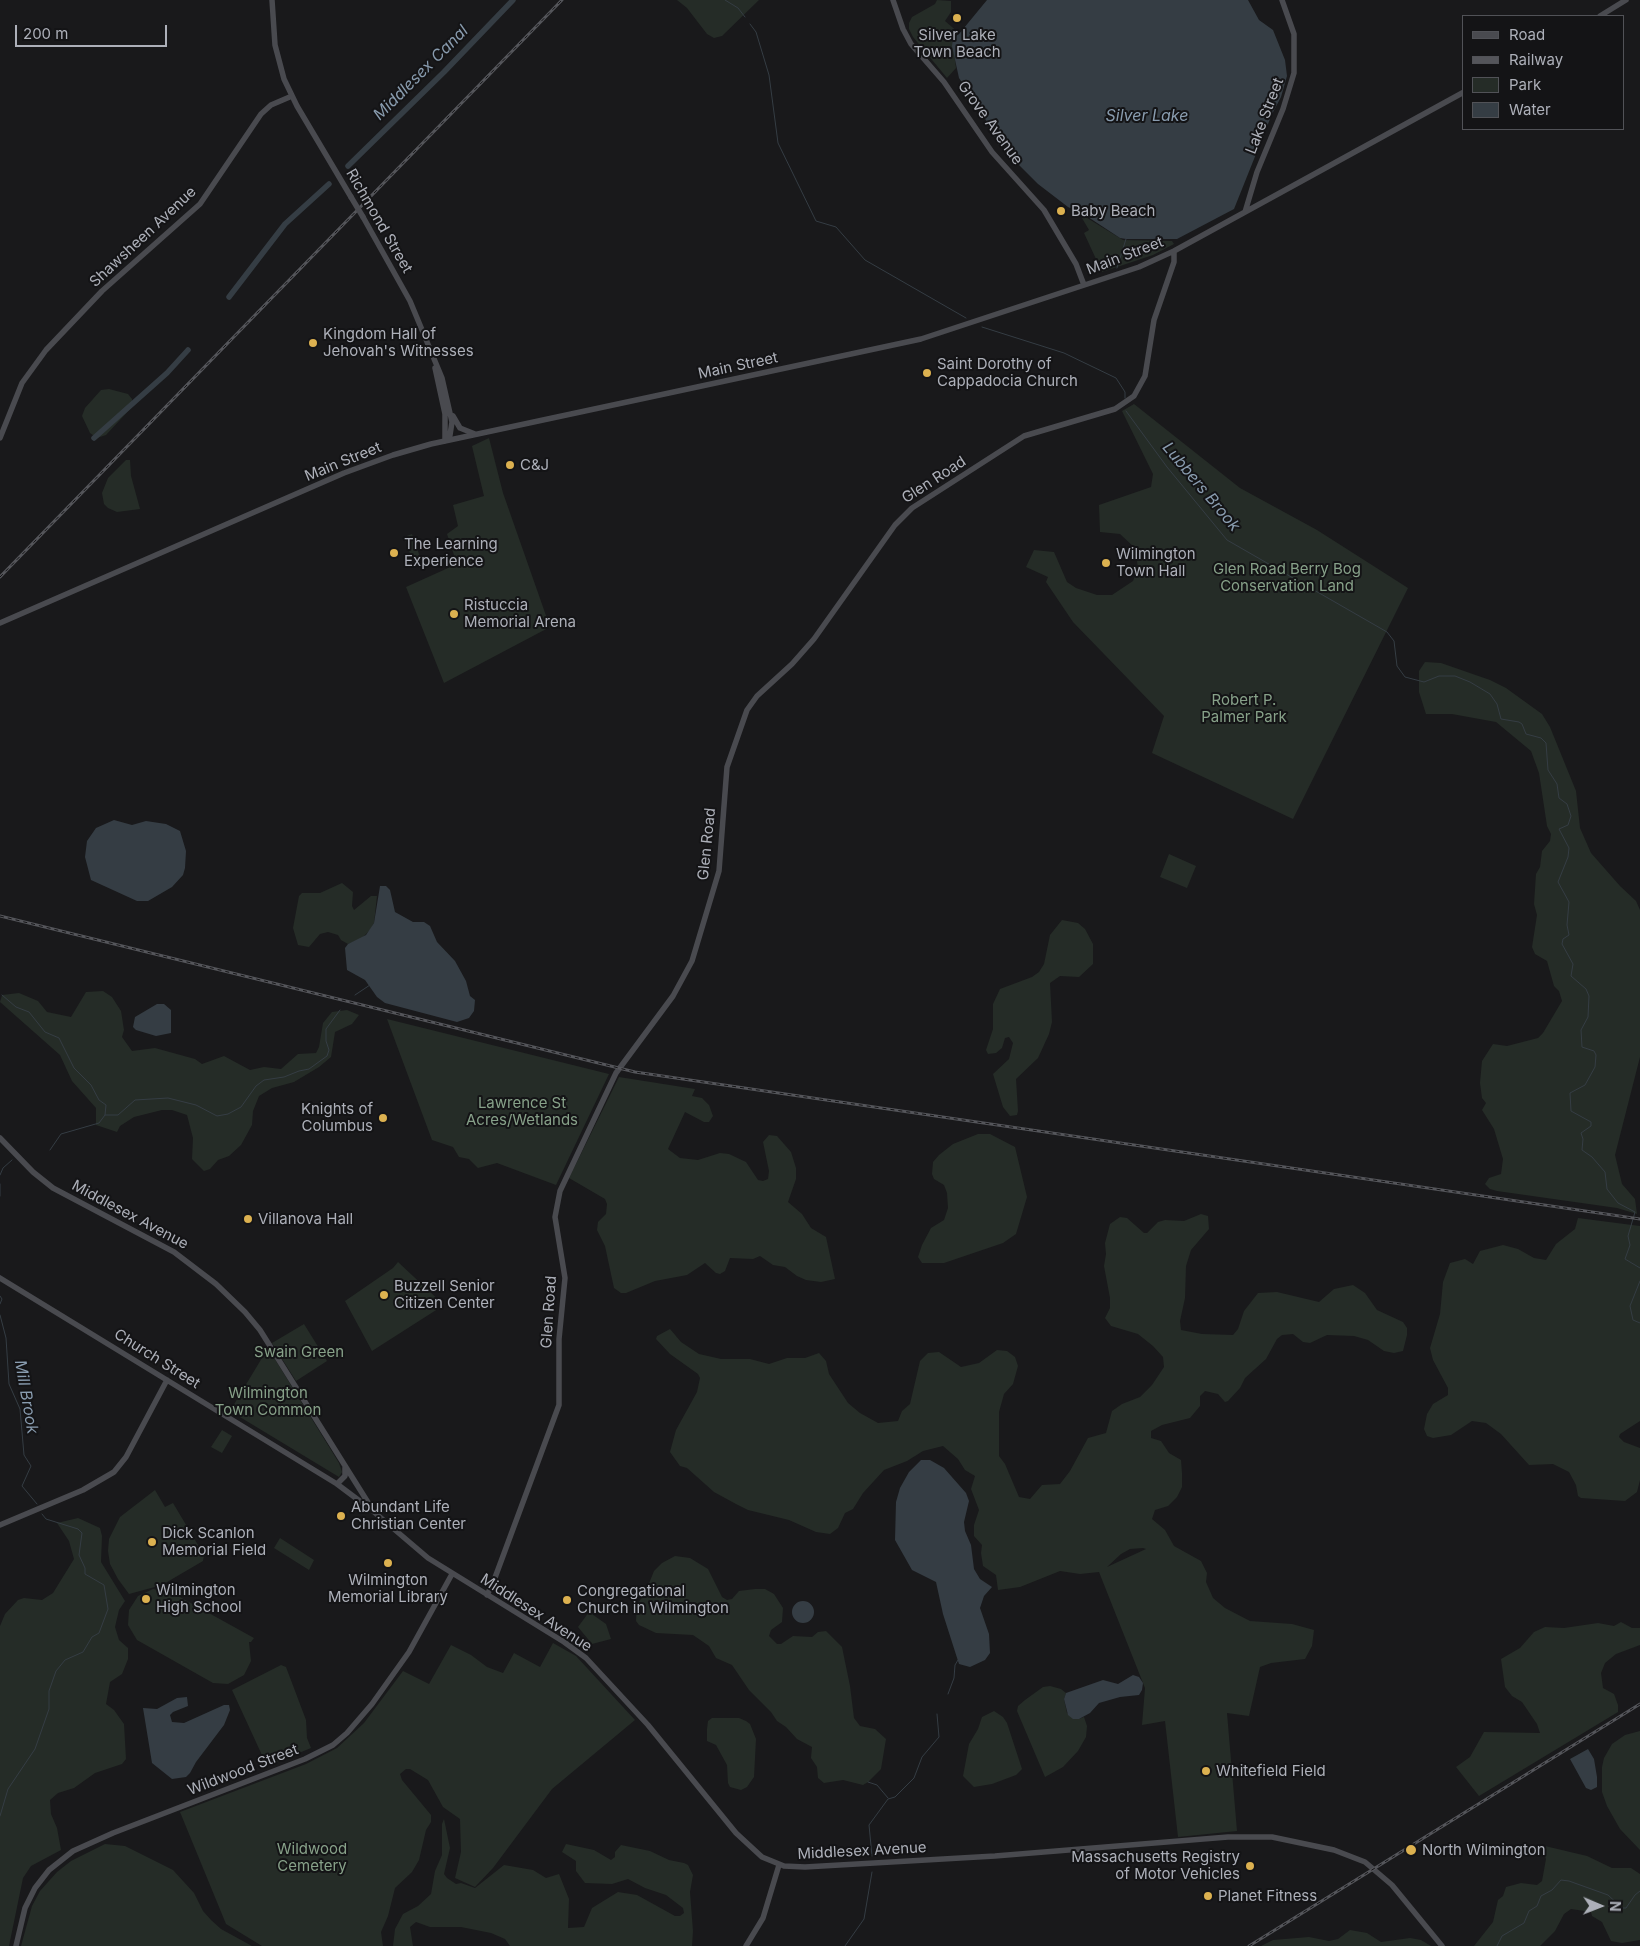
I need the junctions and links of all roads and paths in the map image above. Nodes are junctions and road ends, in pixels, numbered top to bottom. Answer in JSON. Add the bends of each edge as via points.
{"nodes":[{"id":1,"x":272,"y":0,"type":"edge"},
{"id":2,"x":893,"y":0,"type":"edge"},
{"id":3,"x":1282,"y":0,"type":"edge"},
{"id":4,"x":1626,"y":0,"type":"edge"},
{"id":5,"x":1602,"y":15,"type":"edge"},
{"id":6,"x":1462,"y":93,"type":"edge"},
{"id":7,"x":292,"y":96,"type":"junction"},
{"id":8,"x":1245,"y":212,"type":"junction"},
{"id":9,"x":1174,"y":251,"type":"junction"},
{"id":10,"x":1084,"y":285,"type":"junction"},
{"id":11,"x":434,"y":364,"type":"junction"},
{"id":12,"x":451,"y":410,"type":"junction"},
{"id":13,"x":480,"y":434,"type":"junction"},
{"id":14,"x":0,"y":438,"type":"edge"},
{"id":15,"x":445,"y":441,"type":"junction"},
{"id":16,"x":0,"y":623,"type":"edge"},
{"id":17,"x":0,"y":1138,"type":"edge"},
{"id":18,"x":0,"y":1278,"type":"edge"},
{"id":19,"x":167,"y":1380,"type":"junction"},
{"id":20,"x":344,"y":1466,"type":"junction"},
{"id":21,"x":337,"y":1484,"type":"junction"},
{"id":22,"x":374,"y":1512,"type":"junction"},
{"id":23,"x":0,"y":1525,"type":"edge"},
{"id":24,"x":452,"y":1574,"type":"junction"},
{"id":25,"x":487,"y":1595,"type":"junction"},
{"id":26,"x":779,"y":1865,"type":"junction"},
{"id":27,"x":16,"y":1946,"type":"edge"},
{"id":28,"x":746,"y":1946,"type":"edge"},
{"id":29,"x":1442,"y":1946,"type":"edge"}],
"edges":[{"from":1,"to":7,"type":"street","via":[[275,45]]},
{"from":2,"to":10,"type":"street","name":"Grove Avenue","via":[[911,44],[944,82],[992,152],[1044,211],[1076,264]]},
{"from":3,"to":8,"type":"street","name":"Lake Street","via":[[1294,34],[1294,73]]},
{"from":4,"to":5,"type":"street"},
{"from":6,"to":8,"type":"street","name":"Main Street"},
{"from":7,"to":11,"type":"street","name":"Richmond Street","bridge":true,"via":[[410,301]]},
{"from":7,"to":14,"type":"street","name":"Shawsheen Avenue","via":[[271,105],[261,114],[200,204],[102,291],[46,350],[22,383]]},
{"from":8,"to":9,"type":"street","name":"Main Street"},
{"from":9,"to":10,"type":"street","name":"Main Street","via":[[1142,266]]},
{"from":9,"to":25,"type":"street","name":"Glen Road","via":[[1174,262],[1154,320],[1145,376],[1134,396],[1115,409],[1024,436],[912,508],[895,525],[814,639],[747,710],[727,767],[719,871],[692,961],[669,1002],[616,1073],[560,1191],[555,1217],[565,1278],[559,1340],[560,1405]]},
{"from":10,"to":13,"type":"street","name":"Main Street","via":[[921,339]]},
{"from":11,"to":12,"type":"street","name":"Richmond Street"},
{"from":11,"to":15,"type":"street","name":"Richmond Street","via":[[444,414]]},
{"from":12,"to":13,"type":"street","via":[[460,428]]},
{"from":12,"to":15,"type":"street","name":"Richmond Street","via":[[451,431]]},
{"from":13,"to":15,"type":"street","name":"Main Street"},
{"from":15,"to":16,"type":"street","name":"Main Street","via":[[359,467]]},
{"from":17,"to":20,"type":"street","name":"Middlesex Avenue","via":[[33,1172],[54,1188],[174,1252],[222,1289],[260,1330]]},
{"from":18,"to":19,"type":"street","name":"Church Street"},
{"from":19,"to":21,"type":"street","name":"Church Street"},
{"from":19,"to":23,"type":"street","via":[[126,1457],[114,1472],[83,1490]]},
{"from":20,"to":21,"type":"street","via":[[345,1476]]},
{"from":20,"to":22,"type":"street","name":"Middlesex Avenue"},
{"from":21,"to":22,"type":"street","name":"Church Street"},
{"from":22,"to":24,"type":"street","name":"Middlesex Avenue","via":[[412,1546]]},
{"from":24,"to":25,"type":"street","name":"Middlesex Avenue"},
{"from":24,"to":27,"type":"street","name":"Wildwood Street","via":[[409,1652],[372,1704],[333,1745],[73,1852],[49,1870],[35,1888]]},
{"from":25,"to":26,"type":"street","name":"Middlesex Avenue","via":[[586,1658],[648,1725],[740,1838],[762,1857]]},
{"from":26,"to":28,"type":"street","via":[[763,1918]]},
{"from":26,"to":29,"type":"street","name":"Middlesex Avenue","via":[[839,1866],[1228,1837],[1272,1837],[1334,1850],[1365,1862],[1392,1885]]}]}
